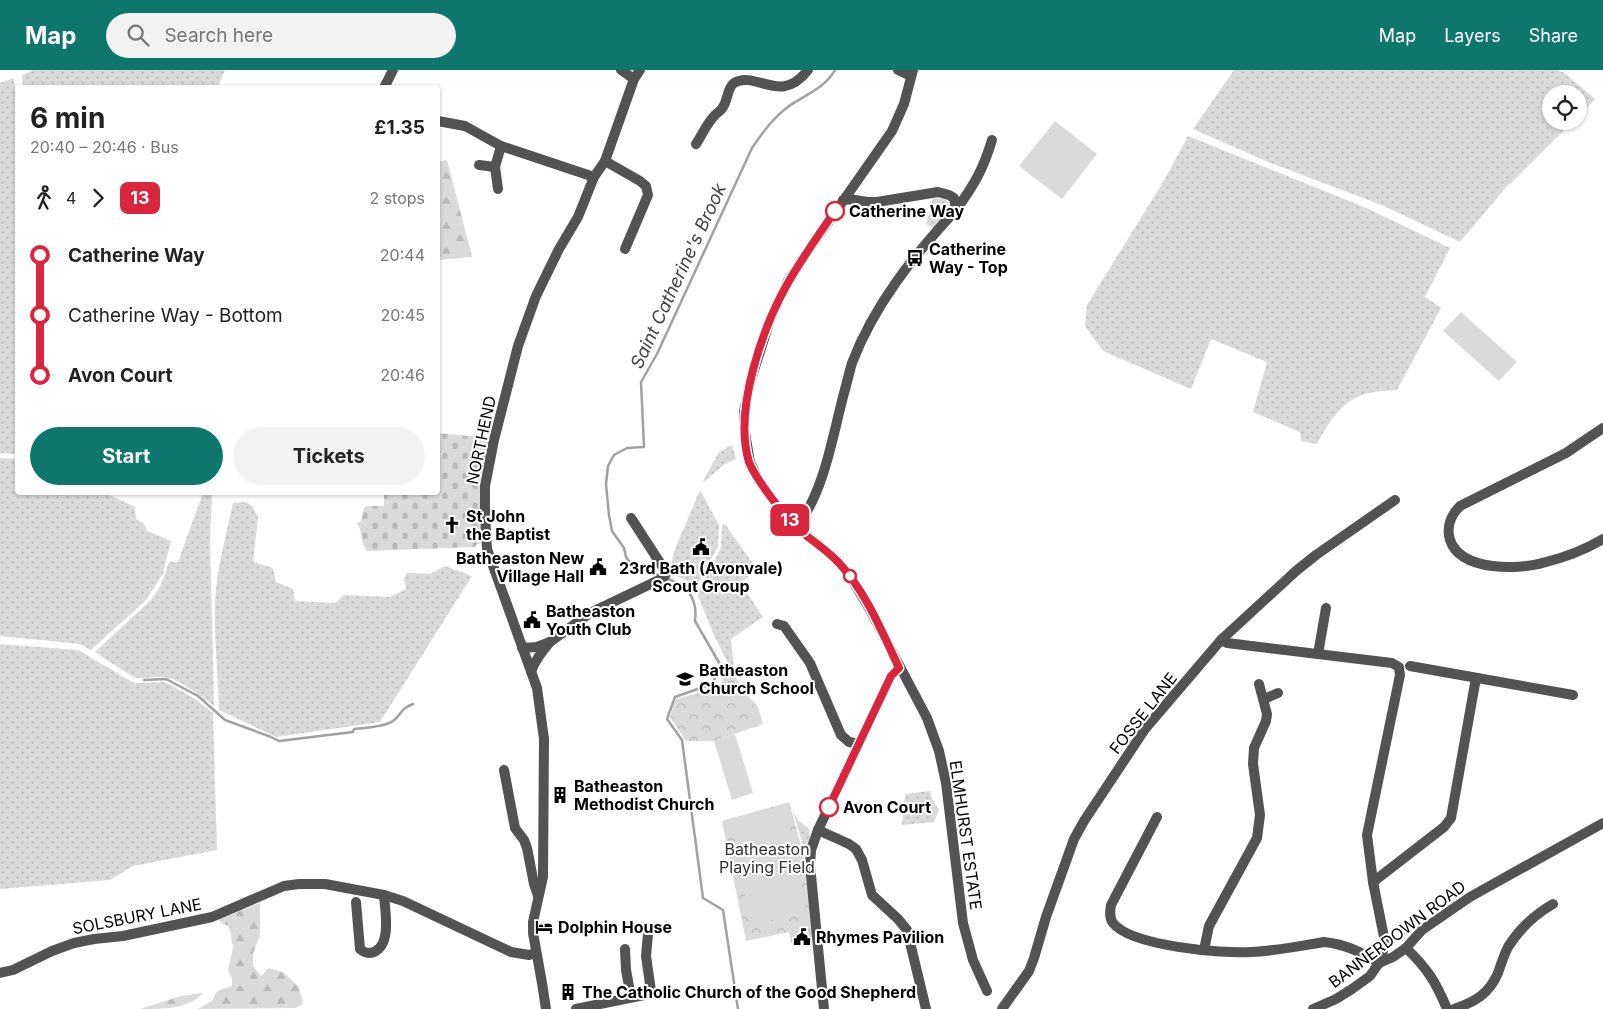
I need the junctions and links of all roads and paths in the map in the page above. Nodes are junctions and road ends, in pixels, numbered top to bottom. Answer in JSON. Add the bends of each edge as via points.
{"nodes":[{"id":1,"x":393,"y":70,"type":"edge"},
{"id":2,"x":621,"y":70,"type":"edge"},
{"id":3,"x":808,"y":70,"type":"edge"},
{"id":4,"x":898,"y":70,"type":"edge"},
{"id":5,"x":912,"y":73,"type":"edge"},
{"id":6,"x":637,"y":74,"type":"edge"},
{"id":7,"x":386,"y":85,"type":"edge"},
{"id":8,"x":440,"y":121,"type":"edge"},
{"id":9,"x":992,"y":140,"type":"dead end"},
{"id":10,"x":696,"y":144,"type":"dead end"},
{"id":11,"x":501,"y":146,"type":"junction"},
{"id":12,"x":604,"y":161,"type":"junction"},
{"id":13,"x":479,"y":165,"type":"dead end"},
{"id":14,"x":495,"y":167,"type":"junction"},
{"id":15,"x":594,"y":177,"type":"junction"},
{"id":16,"x":498,"y":189,"type":"dead end"},
{"id":17,"x":843,"y":200,"type":"junction"},
{"id":18,"x":956,"y":210,"type":"junction"},
{"id":19,"x":626,"y":249,"type":"dead end"},
{"id":20,"x":1603,"y":428,"type":"edge"},
{"id":21,"x":1394,"y":500,"type":"dead end"},
{"id":22,"x":630,"y":518,"type":"dead end"},
{"id":23,"x":797,"y":528,"type":"junction"},
{"id":24,"x":1603,"y":539,"type":"edge"},
{"id":25,"x":1326,"y":608,"type":"dead end"},
{"id":26,"x":777,"y":624,"type":"dead end"},
{"id":27,"x":1221,"y":640,"type":"junction"},
{"id":28,"x":550,"y":642,"type":"junction"},
{"id":29,"x":522,"y":648,"type":"junction"},
{"id":30,"x":1318,"y":654,"type":"junction"},
{"id":31,"x":1410,"y":666,"type":"dead end"},
{"id":32,"x":899,"y":668,"type":"junction"},
{"id":33,"x":531,"y":672,"type":"junction"},
{"id":34,"x":1476,"y":678,"type":"junction"},
{"id":35,"x":1258,"y":684,"type":"dead end"},
{"id":36,"x":1278,"y":693,"type":"dead end"},
{"id":37,"x":1573,"y":695,"type":"dead end"},
{"id":38,"x":1264,"y":699,"type":"junction"},
{"id":39,"x":859,"y":744,"type":"junction"},
{"id":40,"x":504,"y":770,"type":"dead end"},
{"id":41,"x":1157,"y":817,"type":"dead end"},
{"id":42,"x":1603,"y":823,"type":"edge"},
{"id":43,"x":818,"y":830,"type":"junction"},
{"id":44,"x":1373,"y":882,"type":"junction"},
{"id":45,"x":384,"y":895,"type":"junction"},
{"id":46,"x":538,"y":896,"type":"junction"},
{"id":47,"x":356,"y":902,"type":"dead end"},
{"id":48,"x":1553,"y":904,"type":"dead end"},
{"id":49,"x":648,"y":934,"type":"dead end"},
{"id":50,"x":1406,"y":948,"type":"junction"},
{"id":51,"x":626,"y":949,"type":"dead end"},
{"id":52,"x":1204,"y":950,"type":"junction"},
{"id":53,"x":536,"y":953,"type":"junction"},
{"id":54,"x":1379,"y":963,"type":"junction"},
{"id":55,"x":0,"y":973,"type":"edge"},
{"id":56,"x":987,"y":984,"type":"dead end"},
{"id":57,"x":631,"y":998,"type":"junction"},
{"id":58,"x":546,"y":1009,"type":"edge"},
{"id":59,"x":576,"y":1009,"type":"edge"},
{"id":60,"x":824,"y":1009,"type":"edge"},
{"id":61,"x":926,"y":1009,"type":"edge"},
{"id":62,"x":1002,"y":1009,"type":"edge"},
{"id":63,"x":1313,"y":1009,"type":"edge"},
{"id":64,"x":1447,"y":1009,"type":"edge"},
{"id":65,"x":1454,"y":1009,"type":"edge"}],
"edges":[{"from":1,"to":7,"type":"street"},
{"from":2,"to":6,"type":"street"},
{"from":3,"to":10,"type":"street","via":[[801,78],[784,86],[745,79],[736,82],[731,86],[724,106]]},
{"from":4,"to":5,"type":"street"},
{"from":5,"to":17,"type":"street","via":[[904,104],[892,131]]},
{"from":6,"to":12,"type":"street","name":"NORTHEND"},
{"from":8,"to":11,"type":"street","via":[[465,126]]},
{"from":9,"to":18,"type":"street","via":[[975,184]]},
{"from":11,"to":14,"type":"street"},
{"from":11,"to":15,"type":"street"},
{"from":12,"to":15,"type":"street","name":"NORTHEND"},
{"from":12,"to":19,"type":"street","via":[[646,186],[648,195]]},
{"from":13,"to":14,"type":"street"},
{"from":14,"to":16,"type":"street"},
{"from":15,"to":29,"type":"street","name":"NORTHEND","via":[[578,217],[544,277],[518,346],[485,486],[487,549]]},
{"from":17,"to":18,"type":"street","via":[[851,198],[868,203],[938,192],[954,198]]},
{"from":17,"to":23,"type":"street","via":[[788,282],[770,320],[754,366],[744,412],[750,462],[759,481]]},
{"from":18,"to":23,"type":"street","via":[[923,245],[873,318],[852,364],[822,478]]},
{"from":20,"to":24,"type":"street","via":[[1566,453],[1460,506],[1450,519],[1449,533],[1455,550],[1464,559],[1501,566],[1547,562]]},
{"from":21,"to":27,"type":"street","name":"FOSSE LANE","via":[[1316,555]]},
{"from":22,"to":28,"type":"street","via":[[664,569],[663,577],[590,613]]},
{"from":23,"to":32,"type":"street","name":"ELMHURST ESTATE","via":[[838,561],[851,578]]},
{"from":25,"to":30,"type":"street"},
{"from":26,"to":39,"type":"street","via":[[784,626],[810,663],[841,735],[849,742]]},
{"from":27,"to":30,"type":"street"},
{"from":27,"to":62,"type":"street","name":"FOSSE LANE","via":[[1145,729],[1084,821],[1074,839],[1029,971]]},
{"from":28,"to":29,"type":"street","via":[[537,648]]},
{"from":28,"to":33,"type":"street"},
{"from":29,"to":33,"type":"street","name":"NORTHEND"},
{"from":30,"to":44,"type":"street","via":[[1392,663],[1399,667],[1367,835]]},
{"from":31,"to":34,"type":"street"},
{"from":32,"to":39,"type":"street","via":[[891,676]]},
{"from":32,"to":56,"type":"street","name":"ELMHURST ESTATE","via":[[926,718],[939,751],[946,783],[963,923],[973,960]]},
{"from":33,"to":46,"type":"street","name":"NORTHEND","via":[[540,703],[544,739],[543,877]]},
{"from":34,"to":37,"type":"street"},
{"from":34,"to":44,"type":"street","via":[[1451,818],[1444,827]]},
{"from":35,"to":38,"type":"street"},
{"from":36,"to":38,"type":"street"},
{"from":38,"to":52,"type":"street","via":[[1266,722],[1254,748],[1253,764],[1260,815],[1257,838],[1209,926]]},
{"from":39,"to":43,"type":"street"},
{"from":40,"to":46,"type":"street","via":[[515,828],[527,848]]},
{"from":41,"to":52,"type":"street","via":[[1111,905],[1112,922],[1126,933],[1162,944]]},
{"from":42,"to":50,"type":"street","name":"BANNERDOWN ROAD","via":[[1470,897],[1422,930]]},
{"from":43,"to":60,"type":"street","via":[[810,865]]},
{"from":43,"to":61,"type":"street","via":[[856,850],[872,895],[906,930]]},
{"from":44,"to":54,"type":"street","via":[[1384,937]]},
{"from":45,"to":47,"type":"street","via":[[385,935],[382,945],[369,954],[360,949]]},
{"from":45,"to":53,"type":"street","name":"SOLSBURY LANE","via":[[511,952]]},
{"from":45,"to":55,"type":"street","name":"SOLSBURY LANE","via":[[326,884],[284,886],[212,917],[74,943]]},
{"from":46,"to":53,"type":"street","name":"NORTHEND","via":[[533,922]]},
{"from":48,"to":65,"type":"street","via":[[1523,926],[1507,949],[1488,990],[1473,1002]]},
{"from":49,"to":57,"type":"street","via":[[646,956],[651,991]]},
{"from":50,"to":54,"type":"street","name":"BANNERDOWN ROAD"},
{"from":50,"to":64,"type":"street","via":[[1432,975]]},
{"from":51,"to":57,"type":"street"},
{"from":52,"to":54,"type":"street","via":[[1251,952],[1324,942],[1346,945]]},
{"from":53,"to":58,"type":"street","name":"NORTHEND"},
{"from":54,"to":63,"type":"street","name":"BANNERDOWN ROAD","via":[[1370,976],[1352,989]]},
{"from":57,"to":59,"type":"street"}]}
